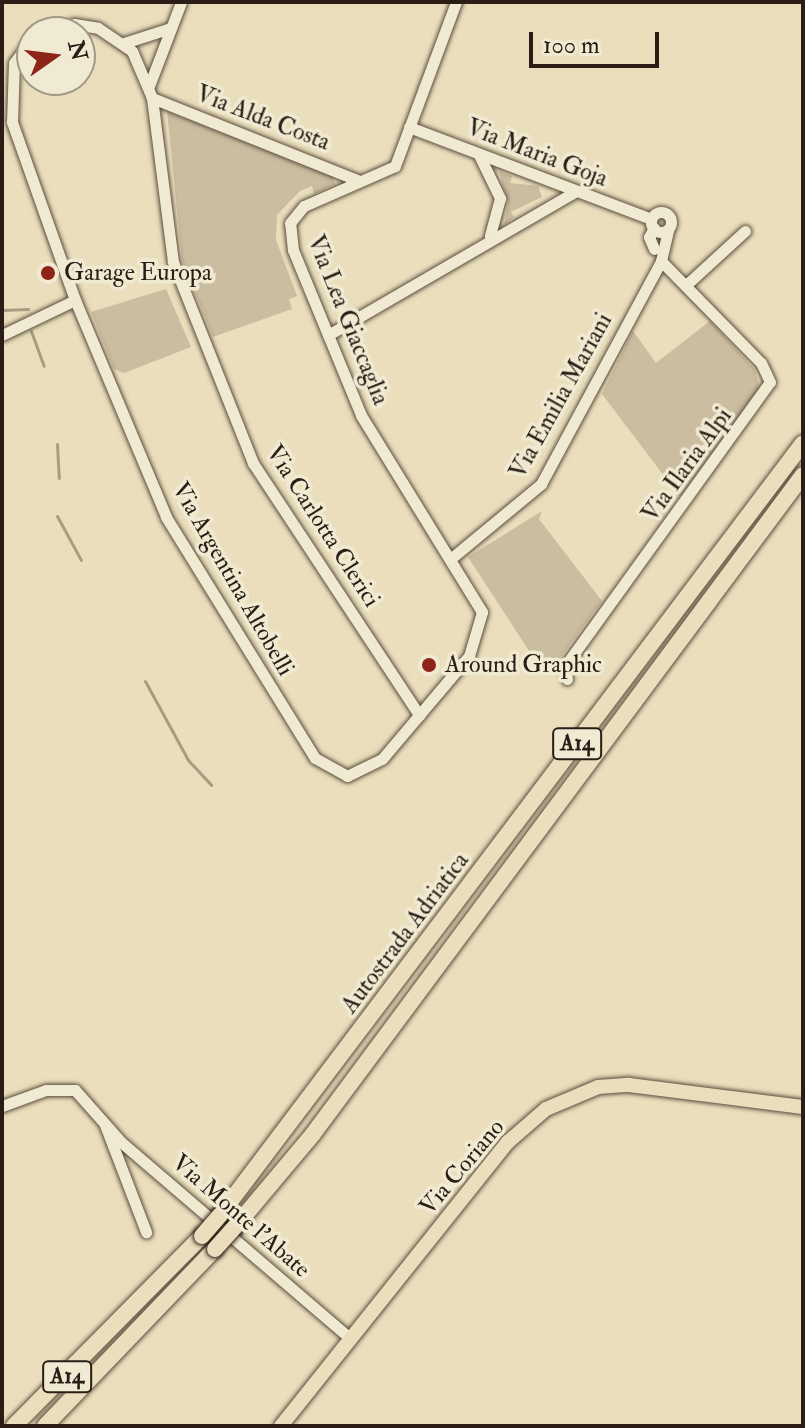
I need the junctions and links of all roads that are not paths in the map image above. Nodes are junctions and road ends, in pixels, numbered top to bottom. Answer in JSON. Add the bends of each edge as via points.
{"nodes":[{"id":1,"x":181,"y":2,"type":"edge"},
{"id":2,"x":456,"y":2,"type":"edge"},
{"id":3,"x":171,"y":27,"type":"junction"},
{"id":4,"x":96,"y":32,"type":"edge"},
{"id":5,"x":124,"y":43,"type":"junction"},
{"id":6,"x":16,"y":60,"type":"edge"},
{"id":7,"x":150,"y":92,"type":"junction"},
{"id":8,"x":409,"y":127,"type":"junction"},
{"id":9,"x":478,"y":155,"type":"junction"},
{"id":10,"x":357,"y":180,"type":"junction"},
{"id":11,"x":575,"y":192,"type":"junction"},
{"id":12,"x":652,"y":223,"type":"junction"},
{"id":13,"x":668,"y":230,"type":"joint"},
{"id":14,"x":745,"y":231,"type":"dead end"},
{"id":15,"x":487,"y":240,"type":"junction"},
{"id":16,"x":654,"y":249,"type":"dead end"},
{"id":17,"x":661,"y":261,"type":"junction"},
{"id":18,"x":686,"y":285,"type":"junction"},
{"id":19,"x":75,"y":300,"type":"junction"},
{"id":20,"x":2,"y":335,"type":"edge"},
{"id":21,"x":328,"y":335,"type":"junction"},
{"id":22,"x":803,"y":443,"type":"edge"},
{"id":23,"x":803,"y":475,"type":"edge"},
{"id":24,"x":454,"y":556,"type":"junction"},
{"id":25,"x":567,"y":679,"type":"dead end"},
{"id":26,"x":419,"y":715,"type":"junction"},
{"id":27,"x":382,"y":759,"type":"joint"},
{"id":28,"x":4,"y":1104,"type":"edge"},
{"id":29,"x":803,"y":1107,"type":"edge"},
{"id":30,"x":105,"y":1125,"type":"junction"},
{"id":31,"x":146,"y":1232,"type":"dead end"},
{"id":32,"x":350,"y":1338,"type":"junction"},
{"id":33,"x":286,"y":1425,"type":"edge"},
{"id":34,"x":14,"y":1426,"type":"edge"},
{"id":35,"x":45,"y":1426,"type":"edge"}],
"edges":[{"from":1,"to":3,"type":"street","name":"Via Carlotta Clerici"},
{"from":2,"to":8,"type":"street","name":"Via Lea Giaccaglia"},
{"from":3,"to":5,"type":"street"},
{"from":3,"to":7,"type":"street","name":"Via Carlotta Clerici"},
{"from":4,"to":5,"type":"street"},
{"from":5,"to":7,"type":"street"},
{"from":6,"to":19,"type":"street","name":"Via Argentina Altobelli","via":[[12,122]]},
{"from":7,"to":10,"type":"street","name":"Via Alda Costa"},
{"from":7,"to":26,"type":"street","name":"Via Carlotta Clerici","via":[[173,262],[253,463]]},
{"from":8,"to":9,"type":"street","name":"Via Maria Goja"},
{"from":8,"to":10,"type":"street","name":"Via Lea Giaccaglia","via":[[395,166]]},
{"from":9,"to":11,"type":"street","name":"Via Maria Goja"},
{"from":9,"to":15,"type":"street","via":[[500,198]]},
{"from":10,"to":21,"type":"street","name":"Via Lea Giaccaglia","via":[[304,206],[290,223]]},
{"from":11,"to":12,"type":"street","name":"Via Maria Goja"},
{"from":11,"to":15,"type":"street"},
{"from":12,"to":13,"type":"street","name":"Via Maria Goja","via":[[668,215]]},
{"from":12,"to":16,"type":"street","via":[[649,237]]},
{"from":13,"to":17,"type":"street","name":"Via Emilia Mariani"},
{"from":14,"to":18,"type":"street"},
{"from":15,"to":21,"type":"street"},
{"from":17,"to":18,"type":"street","name":"Via Ilaria Alpi"},
{"from":17,"to":24,"type":"street","name":"Via Emilia Mariani","via":[[541,484]]},
{"from":18,"to":25,"type":"street","name":"Via Ilaria Alpi","via":[[761,363],[767,392],[565,666]]},
{"from":19,"to":20,"type":"street"},
{"from":19,"to":27,"type":"street","name":"Via Argentina Altobelli","via":[[166,517],[315,758],[339,776],[362,773]]},
{"from":21,"to":24,"type":"street","name":"Via Lea Giaccaglia","via":[[361,415]]},
{"from":22,"to":34,"type":"highway","name":"Autostrada Adriatica","number":"A14","bridge":true,"via":[[220,1215]]},
{"from":23,"to":35,"type":"highway","name":"Autostrada Adriatica","number":"A14","bridge":true,"via":[[313,1134],[215,1249]]},
{"from":24,"to":26,"type":"street","name":"Via Lea Giaccaglia","via":[[476,594],[481,624],[469,656]]},
{"from":26,"to":27,"type":"street","name":"Via Lea Giaccaglia"},
{"from":28,"to":30,"type":"street","name":"Via Monte l'Abate","via":[[46,1090],[75,1090]]},
{"from":29,"to":32,"type":"main road","name":"Via Coriano","via":[[629,1085],[573,1094],[508,1142]]},
{"from":30,"to":31,"type":"street","name":"Via Monte l'Abate"},
{"from":30,"to":32,"type":"street","name":"Via Monte l'Abate"},
{"from":32,"to":33,"type":"main road","name":"Via Coriano"}]}
